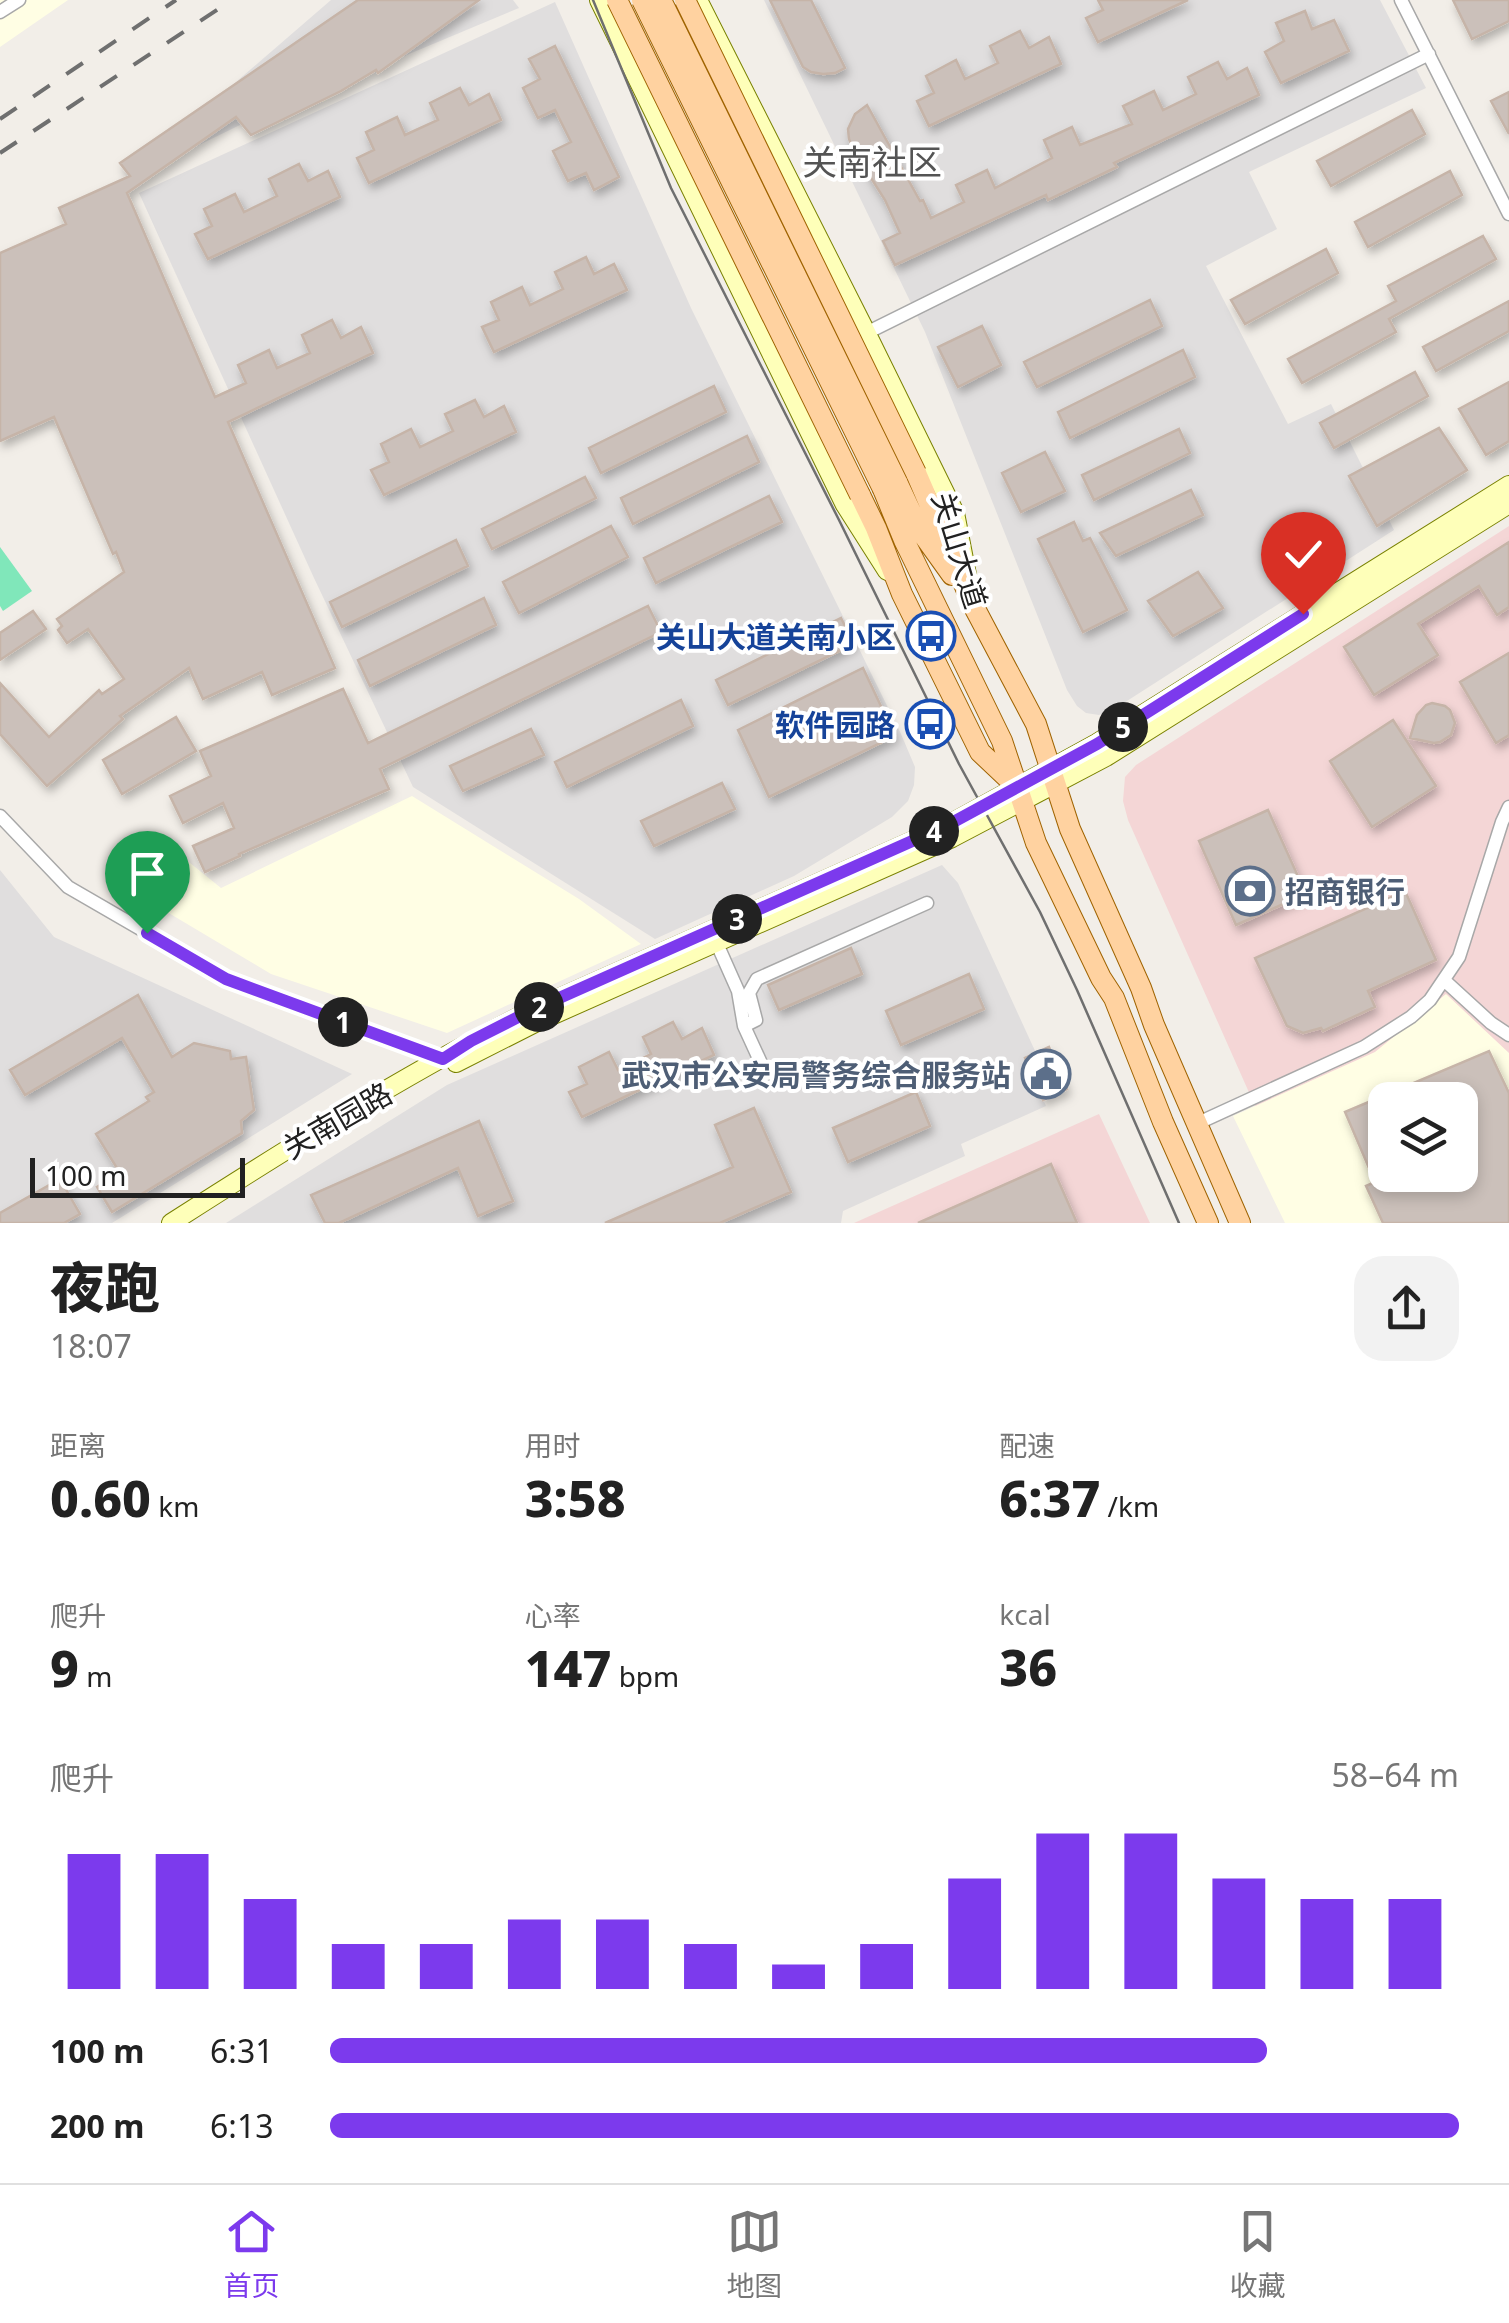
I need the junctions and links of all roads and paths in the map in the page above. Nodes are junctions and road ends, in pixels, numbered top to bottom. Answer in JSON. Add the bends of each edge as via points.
{"nodes":[{"id":1,"x":19,"y":0,"type":"edge"},
{"id":2,"x":599,"y":0,"type":"edge"},
{"id":3,"x":618,"y":0,"type":"edge"},
{"id":4,"x":642,"y":0,"type":"edge"},
{"id":5,"x":661,"y":0,"type":"edge"},
{"id":6,"x":685,"y":0,"type":"edge"},
{"id":7,"x":698,"y":0,"type":"edge"},
{"id":8,"x":1401,"y":0,"type":"edge"},
{"id":9,"x":0,"y":12,"type":"edge"},
{"id":10,"x":1428,"y":54,"type":"junction"},
{"id":11,"x":1509,"y":214,"type":"edge"},
{"id":12,"x":866,"y":332,"type":"junction"},
{"id":13,"x":782,"y":376,"type":"junction"},
{"id":14,"x":899,"y":481,"type":"junction"},
{"id":15,"x":1509,"y":486,"type":"edge"},
{"id":16,"x":1509,"y":504,"type":"edge"},
{"id":17,"x":902,"y":594,"type":"junction"},
{"id":18,"x":974,"y":605,"type":"junction"},
{"id":19,"x":1053,"y":776,"type":"junction"},
{"id":20,"x":1019,"y":794,"type":"junction"},
{"id":21,"x":1509,"y":808,"type":"edge"},
{"id":22,"x":0,"y":816,"type":"edge"},
{"id":23,"x":927,"y":904,"type":"dead end"},
{"id":24,"x":714,"y":936,"type":"junction"},
{"id":25,"x":1444,"y":981,"type":"junction"},
{"id":26,"x":744,"y":1026,"type":"junction"},
{"id":27,"x":1509,"y":1035,"type":"edge"},
{"id":28,"x":448,"y":1062,"type":"junction"},
{"id":29,"x":766,"y":1074,"type":"dead end"},
{"id":30,"x":1196,"y":1124,"type":"junction"},
{"id":31,"x":171,"y":1223,"type":"edge"},
{"id":32,"x":188,"y":1223,"type":"edge"},
{"id":33,"x":1208,"y":1223,"type":"edge"},
{"id":34,"x":1240,"y":1223,"type":"edge"}],
"edges":[{"from":1,"to":9,"type":"street"},
{"from":2,"to":13,"type":"main road"},
{"from":3,"to":17,"type":"main road","bridge":true,"via":[[876,528]]},
{"from":4,"to":14,"type":"main road","bridge":true},
{"from":5,"to":14,"type":"main road","bridge":true},
{"from":6,"to":14,"type":"main road","bridge":true},
{"from":7,"to":12,"type":"main road","name":"关山大道"},
{"from":8,"to":10,"type":"street"},
{"from":10,"to":11,"type":"street"},
{"from":10,"to":12,"type":"street"},
{"from":12,"to":13,"type":"street"},
{"from":12,"to":18,"type":"main road","name":"关山大道","via":[[955,513]]},
{"from":13,"to":17,"type":"main road","via":[[845,505]]},
{"from":14,"to":18,"type":"main road","via":[[919,528]]},
{"from":14,"to":20,"type":"main road","name":"关山大道","via":[[904,540],[1002,740]]},
{"from":15,"to":19,"type":"main road","name":"关南园路"},
{"from":16,"to":19,"type":"main road","name":"关南园路","via":[[1106,757]]},
{"from":17,"to":20,"type":"main road","via":[[980,752]]},
{"from":18,"to":19,"type":"main road","name":"关山大道","via":[[1036,724]]},
{"from":19,"to":20,"type":"main road","name":"关南园路"},
{"from":19,"to":30,"type":"main road","name":"关山大道"},
{"from":20,"to":24,"type":"main road","name":"关南园路"},
{"from":20,"to":33,"type":"main road","name":"关山大道"},
{"from":21,"to":25,"type":"street","via":[[1459,957]]},
{"from":22,"to":28,"type":"street","via":[[68,886],[226,979]]},
{"from":23,"to":26,"type":"street","via":[[757,979],[749,993],[756,1020]]},
{"from":24,"to":26,"type":"street","via":[[738,991]]},
{"from":24,"to":28,"type":"main road","name":"关南园路","via":[[530,1011],[471,1041]]},
{"from":25,"to":27,"type":"street"},
{"from":25,"to":30,"type":"street","via":[[1387,1033]]},
{"from":26,"to":29,"type":"street"},
{"from":28,"to":31,"type":"main road","name":"关南园路","via":[[320,1128]]},
{"from":28,"to":32,"type":"main road","name":"关南园路"},
{"from":30,"to":34,"type":"main road","name":"关山大道"}]}
